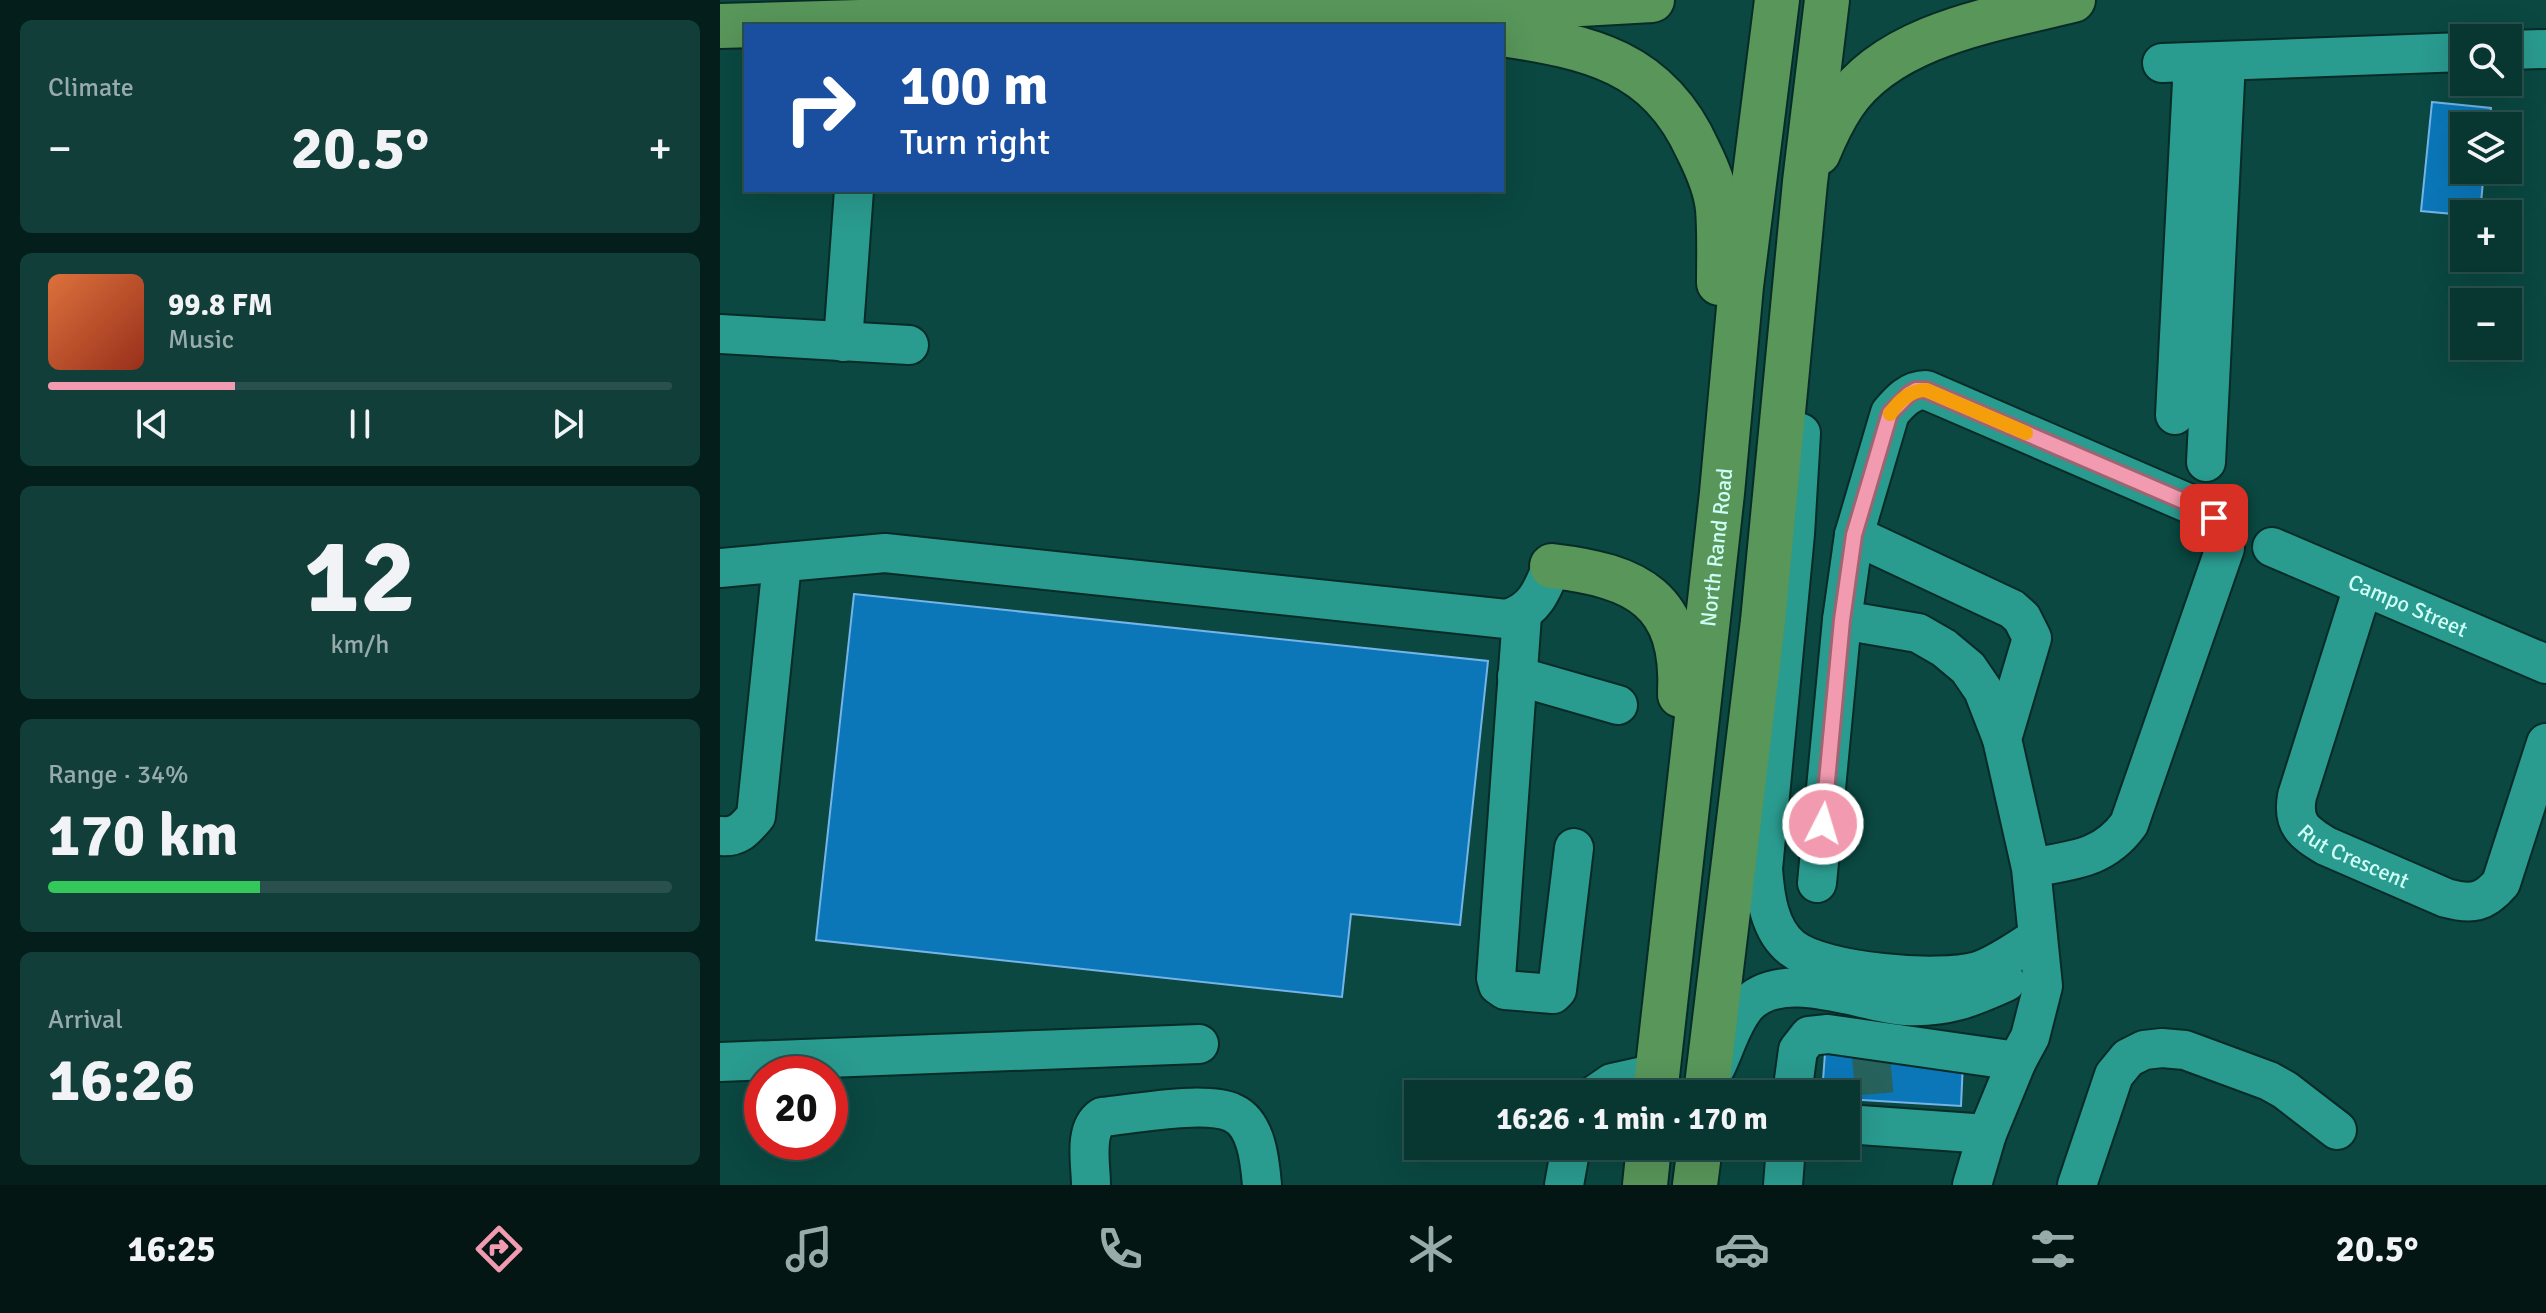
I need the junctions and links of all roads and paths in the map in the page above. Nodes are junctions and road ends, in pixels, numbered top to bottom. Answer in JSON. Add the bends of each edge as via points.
{"nodes":[{"id":1,"x":1652,"y":0,"type":"edge"},
{"id":2,"x":1777,"y":0,"type":"edge"},
{"id":3,"x":1827,"y":0,"type":"edge"},
{"id":4,"x":2073,"y":0,"type":"edge"},
{"id":5,"x":1279,"y":10,"type":"junction"},
{"id":6,"x":790,"y":24,"type":"edge"},
{"id":7,"x":1412,"y":24,"type":"edge"},
{"id":8,"x":744,"y":25,"type":"edge"},
{"id":9,"x":720,"y":26,"type":"edge"},
{"id":10,"x":1504,"y":34,"type":"edge"},
{"id":11,"x":2546,"y":49,"type":"edge"},
{"id":12,"x":2522,"y":50,"type":"edge"},
{"id":13,"x":2450,"y":53,"type":"edge"},
{"id":14,"x":2194,"y":62,"type":"junction"},
{"id":15,"x":1805,"y":182,"type":"junction"},
{"id":16,"x":854,"y":192,"type":"edge"},
{"id":17,"x":1797,"y":271,"type":"junction"},
{"id":18,"x":720,"y":334,"type":"edge"},
{"id":19,"x":843,"y":342,"type":"junction"},
{"id":20,"x":909,"y":345,"type":"dead end"},
{"id":21,"x":2175,"y":415,"type":"dead end"},
{"id":22,"x":2206,"y":462,"type":"dead end"},
{"id":23,"x":1722,"y":493,"type":"junction"},
{"id":24,"x":1854,"y":535,"type":"junction"},
{"id":25,"x":2272,"y":547,"type":"dead end"},
{"id":26,"x":782,"y":563,"type":"junction"},
{"id":27,"x":1552,"y":566,"type":"joint"},
{"id":28,"x":720,"y":568,"type":"edge"},
{"id":29,"x":2363,"y":587,"type":"junction"},
{"id":30,"x":1522,"y":615,"type":"junction"},
{"id":31,"x":1842,"y":620,"type":"junction"},
{"id":32,"x":2546,"y":664,"type":"edge"},
{"id":33,"x":1517,"y":676,"type":"junction"},
{"id":34,"x":1618,"y":705,"type":"dead end"},
{"id":35,"x":2002,"y":739,"type":"junction"},
{"id":36,"x":2546,"y":743,"type":"edge"},
{"id":37,"x":720,"y":836,"type":"edge"},
{"id":38,"x":1574,"y":848,"type":"dead end"},
{"id":39,"x":2031,"y":868,"type":"junction"},
{"id":40,"x":1678,"y":878,"type":"junction"},
{"id":41,"x":1817,"y":883,"type":"dead end"},
{"id":42,"x":2039,"y":953,"type":"junction"},
{"id":43,"x":1855,"y":983,"type":"junction"},
{"id":44,"x":1199,"y":1044,"type":"dead end"},
{"id":45,"x":1871,"y":1048,"type":"junction"},
{"id":46,"x":2017,"y":1061,"type":"junction"},
{"id":47,"x":720,"y":1062,"type":"edge"},
{"id":48,"x":1656,"y":1080,"type":"edge"},
{"id":49,"x":1708,"y":1080,"type":"edge"},
{"id":50,"x":1711,"y":1080,"type":"edge"},
{"id":51,"x":1794,"y":1080,"type":"edge"},
{"id":52,"x":1867,"y":1117,"type":"edge"},
{"id":53,"x":2337,"y":1130,"type":"dead end"},
{"id":54,"x":1987,"y":1134,"type":"junction"},
{"id":55,"x":1568,"y":1160,"type":"edge"},
{"id":56,"x":1648,"y":1160,"type":"edge"},
{"id":57,"x":1698,"y":1160,"type":"edge"},
{"id":58,"x":1785,"y":1160,"type":"edge"},
{"id":59,"x":1091,"y":1185,"type":"edge"},
{"id":60,"x":1262,"y":1185,"type":"edge"},
{"id":61,"x":1564,"y":1185,"type":"edge"},
{"id":62,"x":1645,"y":1185,"type":"edge"},
{"id":63,"x":1695,"y":1185,"type":"edge"},
{"id":64,"x":1783,"y":1185,"type":"edge"},
{"id":65,"x":1972,"y":1185,"type":"edge"},
{"id":66,"x":2077,"y":1185,"type":"edge"}],
"edges":[{"from":1,"to":5,"type":"main road","via":[[1475,10]]},
{"from":2,"to":23,"type":"main road","name":"North Rand Road","via":[[1741,286]]},
{"from":3,"to":15,"type":"main road"},
{"from":4,"to":15,"type":"main road","via":[[1952,31],[1901,53],[1845,101]]},
{"from":5,"to":6,"type":"main road"},
{"from":5,"to":7,"type":"main road"},
{"from":8,"to":9,"type":"main road"},
{"from":10,"to":23,"type":"main road","via":[[1579,47],[1631,70],[1675,110],[1692,136],[1718,207]]},
{"from":11,"to":12,"type":"street"},
{"from":13,"to":14,"type":"street"},
{"from":14,"to":21,"type":"street"},
{"from":14,"to":22,"type":"street"},
{"from":15,"to":17,"type":"main road"},
{"from":16,"to":19,"type":"street"},
{"from":17,"to":43,"type":"street","via":[[1803,404],[1763,869],[1765,897],[1776,928],[1790,947]]},
{"from":17,"to":49,"type":"main road","via":[[1763,621]]},
{"from":18,"to":19,"type":"street"},
{"from":19,"to":20,"type":"street"},
{"from":23,"to":40,"type":"main road","name":"North Rand Road"},
{"from":24,"to":31,"type":"street"},
{"from":24,"to":35,"type":"street","via":[[2022,618],[2032,638]]},
{"from":24,"to":39,"type":"street","via":[[1890,413],[1921,390],[2204,510],[2219,527],[2225,548],[2129,824],[2103,850]]},
{"from":25,"to":29,"type":"street","name":"Campo Street"},
{"from":26,"to":28,"type":"street"},
{"from":26,"to":30,"type":"street","via":[[885,553],[1487,619]]},
{"from":26,"to":37,"type":"street","via":[[756,816],[743,832]]},
{"from":27,"to":30,"type":"street","via":[[1535,602]]},
{"from":27,"to":40,"type":"main road","via":[[1588,570],[1632,585],[1653,599],[1666,617],[1677,646],[1681,688]]},
{"from":29,"to":32,"type":"street","name":"Campo Street"},
{"from":29,"to":36,"type":"street","name":"Rut Crescent","via":[[2297,796],[2298,823],[2309,836],[2446,898],[2479,902],[2501,883]]},
{"from":30,"to":33,"type":"street"},
{"from":31,"to":35,"type":"street","via":[[1918,633],[1944,648],[1983,690]]},
{"from":31,"to":41,"type":"street"},
{"from":33,"to":34,"type":"street"},
{"from":33,"to":38,"type":"street","via":[[1496,978],[1505,990],[1557,990]]},
{"from":35,"to":39,"type":"street"},
{"from":39,"to":42,"type":"street"},
{"from":40,"to":48,"type":"main road","name":"North Rand Road"},
{"from":42,"to":43,"type":"street","via":[[1969,1000],[1948,1005],[1906,1006]]},
{"from":42,"to":46,"type":"street","via":[[2040,1008]]},
{"from":43,"to":45,"type":"street"},
{"from":43,"to":50,"type":"street","via":[[1783,988],[1748,1004]]},
{"from":44,"to":47,"type":"street"},
{"from":45,"to":46,"type":"street"},
{"from":45,"to":51,"type":"street","via":[[1828,1034],[1809,1036],[1798,1050]]},
{"from":46,"to":54,"type":"street"},
{"from":52,"to":54,"type":"street"},
{"from":53,"to":66,"type":"street","via":[[2269,1081],[2185,1050],[2144,1050],[2128,1058],[2114,1075]]},
{"from":54,"to":65,"type":"street"},
{"from":55,"to":61,"type":"street"},
{"from":56,"to":62,"type":"main road"},
{"from":57,"to":63,"type":"main road"},
{"from":58,"to":64,"type":"street"},
{"from":59,"to":60,"type":"street","via":[[1091,1132],[1102,1117],[1209,1108],[1234,1113],[1248,1126],[1260,1156]]}]}
